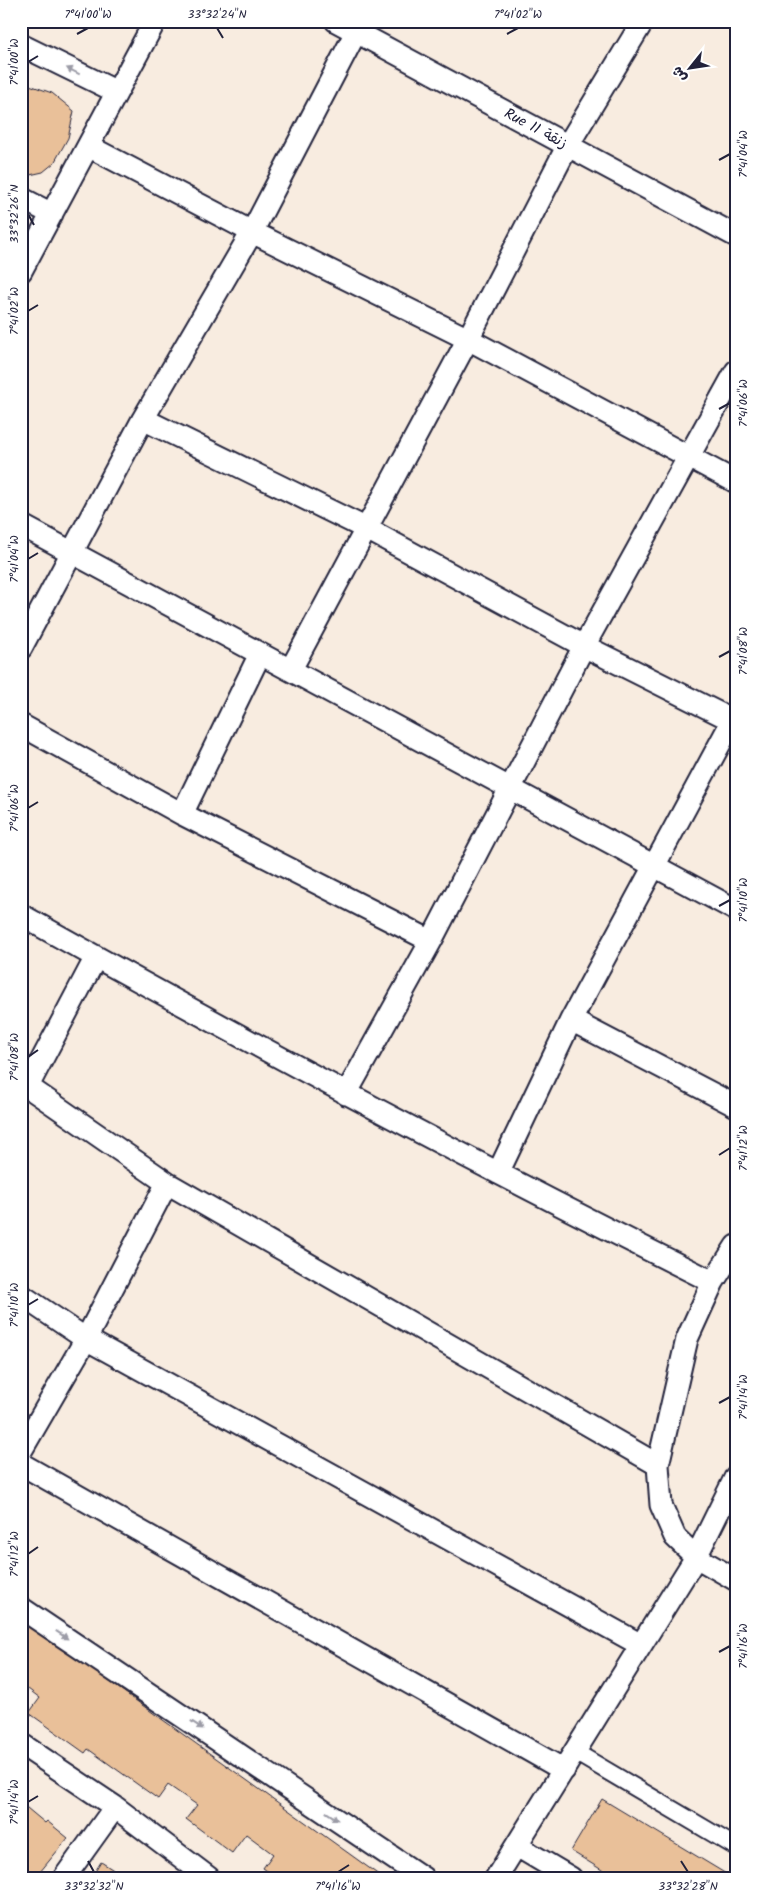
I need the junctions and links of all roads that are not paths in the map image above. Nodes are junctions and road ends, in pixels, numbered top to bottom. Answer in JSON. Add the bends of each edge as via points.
{"nodes":[{"id":1,"x":155,"y":21,"type":"edge"},
{"id":2,"x":336,"y":21,"type":"edge"},
{"id":3,"x":643,"y":21,"type":"edge"},
{"id":4,"x":356,"y":32,"type":"junction"},
{"id":5,"x":21,"y":45,"type":"edge"},
{"id":6,"x":117,"y":92,"type":"junction"},
{"id":7,"x":568,"y":145,"type":"junction"},
{"id":8,"x":88,"y":146,"type":"junction"},
{"id":9,"x":21,"y":198,"type":"edge"},
{"id":10,"x":52,"y":214,"type":"junction"},
{"id":11,"x":252,"y":232,"type":"junction"},
{"id":12,"x":736,"y":236,"type":"edge"},
{"id":13,"x":21,"y":271,"type":"edge"},
{"id":14,"x":468,"y":339,"type":"junction"},
{"id":15,"x":736,"y":371,"type":"edge"},
{"id":16,"x":144,"y":419,"type":"junction"},
{"id":17,"x":689,"y":458,"type":"junction"},
{"id":18,"x":736,"y":482,"type":"edge"},
{"id":19,"x":21,"y":525,"type":"edge"},
{"id":20,"x":366,"y":528,"type":"junction"},
{"id":21,"x":72,"y":552,"type":"junction"},
{"id":22,"x":584,"y":646,"type":"junction"},
{"id":23,"x":21,"y":648,"type":"edge"},
{"id":24,"x":260,"y":654,"type":"junction"},
{"id":25,"x":291,"y":669,"type":"junction"},
{"id":26,"x":735,"y":718,"type":"edge"},
{"id":27,"x":21,"y":725,"type":"edge"},
{"id":28,"x":509,"y":789,"type":"junction"},
{"id":29,"x":182,"y":814,"type":"junction"},
{"id":30,"x":654,"y":866,"type":"junction"},
{"id":31,"x":736,"y":910,"type":"edge"},
{"id":32,"x":21,"y":916,"type":"edge"},
{"id":33,"x":431,"y":941,"type":"junction"},
{"id":34,"x":96,"y":957,"type":"junction"},
{"id":35,"x":571,"y":1020,"type":"junction"},
{"id":36,"x":24,"y":1084,"type":"edge"},
{"id":37,"x":346,"y":1094,"type":"junction"},
{"id":38,"x":736,"y":1106,"type":"edge"},
{"id":39,"x":498,"y":1173,"type":"junction"},
{"id":40,"x":167,"y":1183,"type":"junction"},
{"id":41,"x":736,"y":1246,"type":"edge"},
{"id":42,"x":712,"y":1282,"type":"junction"},
{"id":43,"x":21,"y":1295,"type":"edge"},
{"id":44,"x":86,"y":1339,"type":"junction"},
{"id":45,"x":21,"y":1451,"type":"edge"},
{"id":46,"x":21,"y":1464,"type":"edge"},
{"id":47,"x":658,"y":1465,"type":"junction"},
{"id":48,"x":736,"y":1476,"type":"edge"},
{"id":49,"x":696,"y":1557,"type":"junction"},
{"id":50,"x":736,"y":1580,"type":"edge"},
{"id":51,"x":21,"y":1608,"type":"edge"},
{"id":52,"x":641,"y":1645,"type":"junction"},
{"id":53,"x":21,"y":1744,"type":"edge"},
{"id":54,"x":575,"y":1752,"type":"junction"},
{"id":55,"x":564,"y":1770,"type":"junction"},
{"id":56,"x":115,"y":1807,"type":"junction"},
{"id":57,"x":517,"y":1846,"type":"junction"},
{"id":58,"x":736,"y":1847,"type":"edge"},
{"id":59,"x":64,"y":1878,"type":"edge"},
{"id":60,"x":209,"y":1878,"type":"edge"},
{"id":61,"x":424,"y":1878,"type":"edge"},
{"id":62,"x":496,"y":1878,"type":"edge"},
{"id":63,"x":571,"y":1878,"type":"edge"}],
"edges":[{"from":1,"to":6,"type":"street"},
{"from":2,"to":4,"type":"street","name":"Rue 11 زنقة"},
{"from":3,"to":7,"type":"street"},
{"from":4,"to":7,"type":"street","name":"Rue 11 زنقة"},
{"from":4,"to":11,"type":"street"},
{"from":6,"to":5,"type":"street","one_way":true},
{"from":6,"to":8,"type":"street"},
{"from":7,"to":12,"type":"street","name":"Rue 11 زنقة"},
{"from":7,"to":14,"type":"street"},
{"from":8,"to":10,"type":"street"},
{"from":8,"to":11,"type":"street"},
{"from":9,"to":10,"type":"street"},
{"from":10,"to":13,"type":"street"},
{"from":11,"to":14,"type":"street"},
{"from":11,"to":16,"type":"street"},
{"from":14,"to":17,"type":"street"},
{"from":14,"to":20,"type":"street"},
{"from":15,"to":17,"type":"street"},
{"from":16,"to":20,"type":"street"},
{"from":16,"to":21,"type":"street"},
{"from":17,"to":18,"type":"street"},
{"from":17,"to":22,"type":"street"},
{"from":19,"to":21,"type":"street"},
{"from":20,"to":22,"type":"street"},
{"from":20,"to":25,"type":"street"},
{"from":21,"to":23,"type":"street"},
{"from":21,"to":24,"type":"street"},
{"from":22,"to":26,"type":"street"},
{"from":22,"to":28,"type":"street"},
{"from":24,"to":25,"type":"street"},
{"from":24,"to":29,"type":"street"},
{"from":25,"to":28,"type":"street"},
{"from":26,"to":30,"type":"street"},
{"from":27,"to":29,"type":"street"},
{"from":28,"to":30,"type":"street"},
{"from":28,"to":33,"type":"street"},
{"from":29,"to":33,"type":"street"},
{"from":30,"to":31,"type":"street"},
{"from":30,"to":35,"type":"street"},
{"from":32,"to":34,"type":"street"},
{"from":33,"to":37,"type":"street"},
{"from":34,"to":36,"type":"street"},
{"from":34,"to":37,"type":"street"},
{"from":35,"to":38,"type":"street"},
{"from":35,"to":39,"type":"street"},
{"from":36,"to":40,"type":"street"},
{"from":37,"to":39,"type":"street"},
{"from":39,"to":42,"type":"street"},
{"from":40,"to":44,"type":"street"},
{"from":40,"to":47,"type":"street"},
{"from":41,"to":42,"type":"street"},
{"from":42,"to":47,"type":"street","via":[[687,1339]]},
{"from":43,"to":44,"type":"street"},
{"from":44,"to":45,"type":"street"},
{"from":44,"to":52,"type":"street"},
{"from":46,"to":55,"type":"street"},
{"from":47,"to":49,"type":"street","via":[[661,1505],[675,1537]]},
{"from":48,"to":49,"type":"street"},
{"from":49,"to":50,"type":"street"},
{"from":49,"to":52,"type":"street"},
{"from":51,"to":61,"type":"street","one_way":true},
{"from":52,"to":54,"type":"street"},
{"from":53,"to":56,"type":"street"},
{"from":54,"to":55,"type":"street"},
{"from":54,"to":58,"type":"street"},
{"from":55,"to":57,"type":"street"},
{"from":56,"to":59,"type":"street"},
{"from":56,"to":60,"type":"street"},
{"from":57,"to":62,"type":"street"},
{"from":57,"to":63,"type":"street"}]}
